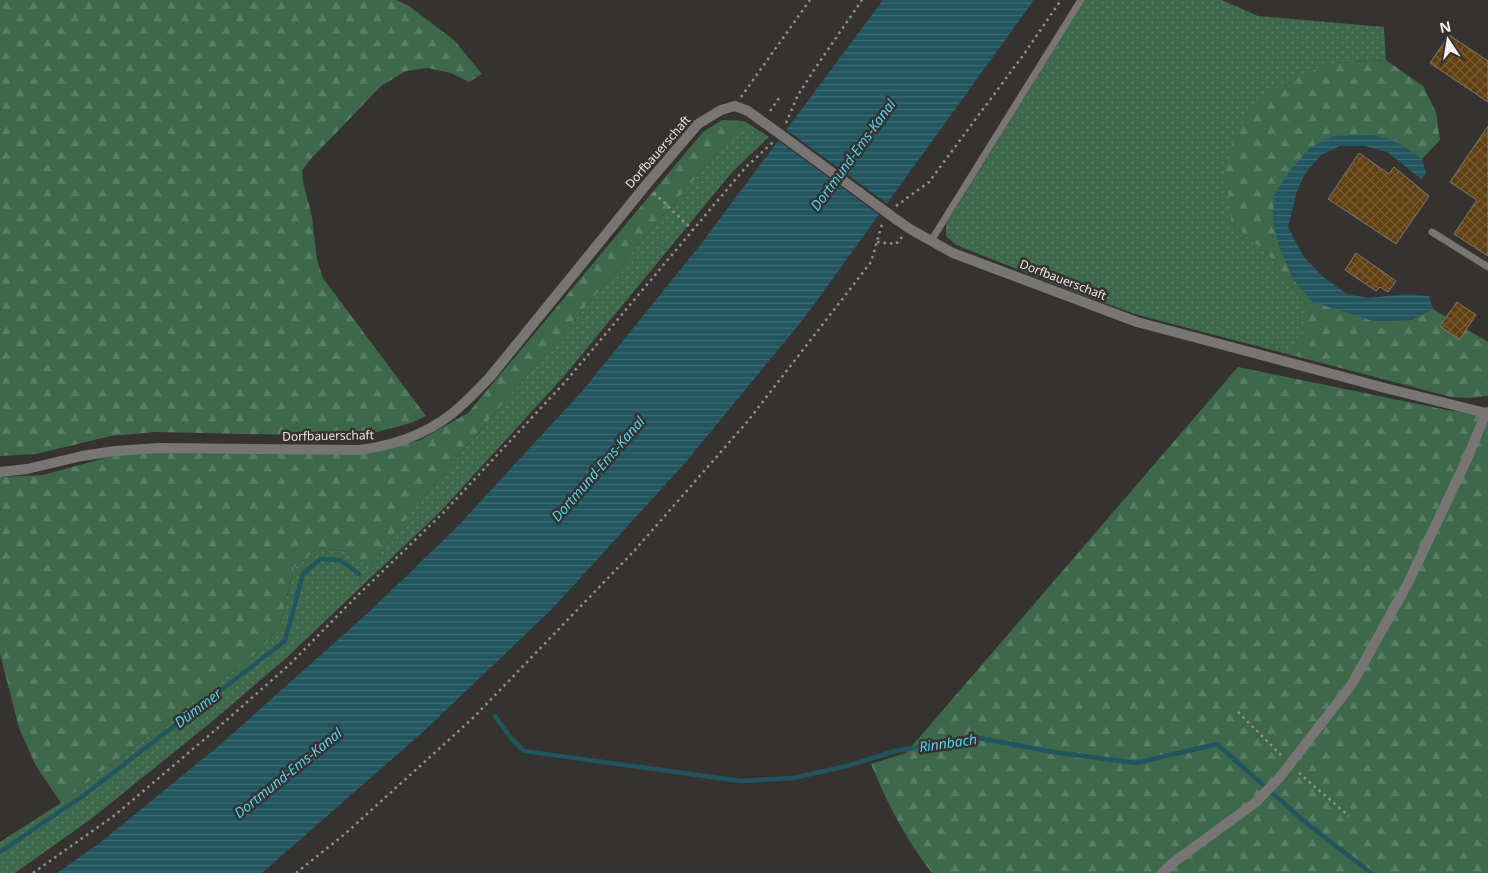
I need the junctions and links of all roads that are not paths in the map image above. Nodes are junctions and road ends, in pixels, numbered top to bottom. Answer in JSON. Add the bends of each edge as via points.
{"nodes":[{"id":1,"x":1081,"y":0,"type":"edge"},
{"id":2,"x":1432,"y":232,"type":"dead end"},
{"id":3,"x":931,"y":241,"type":"junction"},
{"id":4,"x":1488,"y":267,"type":"edge"},
{"id":5,"x":1487,"y":411,"type":"edge"},
{"id":6,"x":0,"y":472,"type":"edge"},
{"id":7,"x":1162,"y":873,"type":"edge"}],
"edges":[{"from":1,"to":3,"type":"lane"},
{"from":2,"to":4,"type":"lane"},
{"from":3,"to":5,"type":"street","name":"Dorfbauerschaft","via":[[953,253],[1137,322],[1385,388]]},
{"from":3,"to":6,"type":"street","name":"Dorfbauerschaft","bridge":true,"via":[[778,128],[735,106],[721,110],[698,124],[490,377],[441,422],[417,436],[379,447],[350,450],[159,448],[116,451]]},
{"from":5,"to":7,"type":"street","via":[[1408,583],[1352,684],[1280,777],[1256,802]]}]}
